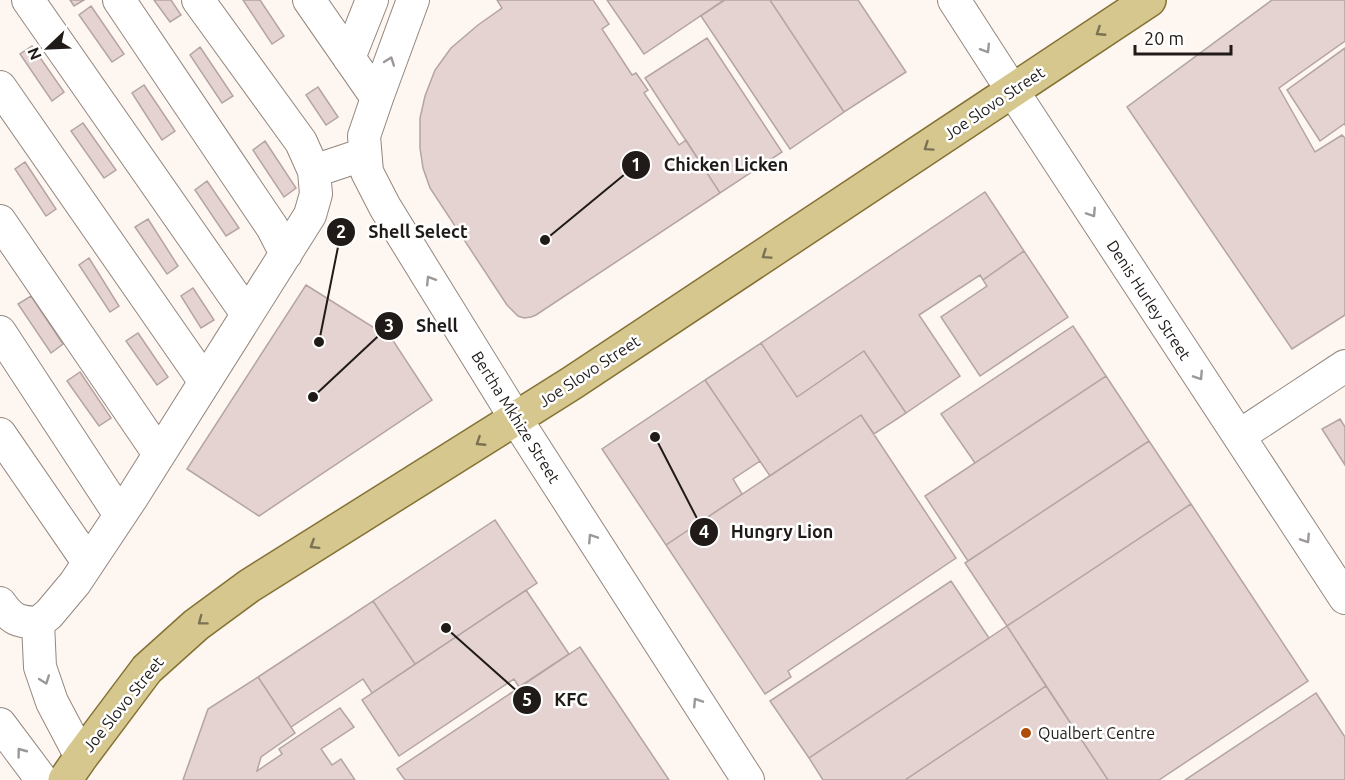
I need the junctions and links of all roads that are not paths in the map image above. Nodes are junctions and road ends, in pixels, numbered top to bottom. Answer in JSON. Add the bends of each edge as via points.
{"nodes":[{"id":1,"x":28,"y":0,"type":"edge"},
{"id":2,"x":119,"y":0,"type":"edge"},
{"id":3,"x":198,"y":0,"type":"edge"},
{"id":4,"x":309,"y":0,"type":"edge"},
{"id":5,"x":372,"y":0,"type":"edge"},
{"id":6,"x":412,"y":0,"type":"edge"},
{"id":7,"x":954,"y":0,"type":"edge"},
{"id":8,"x":1149,"y":0,"type":"edge"},
{"id":9,"x":349,"y":58,"type":"junction"},
{"id":10,"x":0,"y":87,"type":"edge"},
{"id":11,"x":1012,"y":90,"type":"junction"},
{"id":12,"x":376,"y":98,"type":"junction"},
{"id":13,"x":365,"y":154,"type":"junction"},
{"id":14,"x":314,"y":171,"type":"junction"},
{"id":15,"x":0,"y":221,"type":"edge"},
{"id":16,"x":286,"y":254,"type":"junction"},
{"id":17,"x":248,"y":314,"type":"junction"},
{"id":18,"x":0,"y":332,"type":"edge"},
{"id":19,"x":1345,"y":366,"type":"edge"},
{"id":20,"x":205,"y":382,"type":"junction"},
{"id":21,"x":516,"y":419,"type":"junction"},
{"id":22,"x":0,"y":434,"type":"edge"},
{"id":23,"x":1239,"y":436,"type":"junction"},
{"id":24,"x":159,"y":454,"type":"junction"},
{"id":25,"x":120,"y":515,"type":"junction"},
{"id":26,"x":88,"y":562,"type":"junction"},
{"id":27,"x":1345,"y":598,"type":"edge"},
{"id":28,"x":0,"y":603,"type":"edge"},
{"id":29,"x":38,"y":623,"type":"junction"},
{"id":30,"x":0,"y":724,"type":"edge"},
{"id":31,"x":73,"y":768,"type":"edge"},
{"id":32,"x":42,"y":780,"type":"edge"},
{"id":33,"x":748,"y":780,"type":"edge"}],
"edges":[{"from":1,"to":17,"type":"street"},
{"from":2,"to":16,"type":"street","via":[[272,227]]},
{"from":3,"to":14,"type":"street","via":[[301,142]]},
{"from":4,"to":9,"type":"street"},
{"from":5,"to":9,"type":"street"},
{"from":12,"to":6,"type":"street","name":"Bertha Mkhize Street","one_way":true},
{"from":7,"to":11,"type":"street","name":"Denis Hurley Street","one_way":true},
{"from":8,"to":11,"type":"main road","name":"Joe Slovo Street","one_way":true},
{"from":9,"to":12,"type":"street"},
{"from":10,"to":20,"type":"street"},
{"from":11,"to":21,"type":"main road","name":"Joe Slovo Street","one_way":true},
{"from":11,"to":23,"type":"street","name":"Denis Hurley Street","one_way":true},
{"from":12,"to":13,"type":"street","name":"Bertha Mkhize Street","via":[[364,136]]},
{"from":13,"to":14,"type":"street"},
{"from":21,"to":13,"type":"street","name":"Bertha Mkhize Street","one_way":true,"via":[[385,207],[367,172]]},
{"from":14,"to":16,"type":"street","via":[[316,194],[310,215]]},
{"from":15,"to":24,"type":"street"},
{"from":16,"to":17,"type":"street"},
{"from":17,"to":20,"type":"street"},
{"from":18,"to":25,"type":"street"},
{"from":19,"to":23,"type":"street"},
{"from":20,"to":24,"type":"street"},
{"from":21,"to":31,"type":"main road","name":"Joe Slovo Street","one_way":true,"via":[[249,586],[196,625],[147,669]]},
{"from":33,"to":21,"type":"street","name":"Bertha Mkhize Street","one_way":true},
{"from":22,"to":26,"type":"street"},
{"from":23,"to":27,"type":"street","name":"Denis Hurley Street","one_way":true},
{"from":24,"to":25,"type":"street"},
{"from":25,"to":26,"type":"street"},
{"from":26,"to":29,"type":"street","via":[[75,583]]},
{"from":28,"to":29,"type":"street","via":[[20,622]]},
{"from":29,"to":31,"type":"street","one_way":true,"via":[[40,667]]},
{"from":32,"to":30,"type":"street","one_way":true}]}
